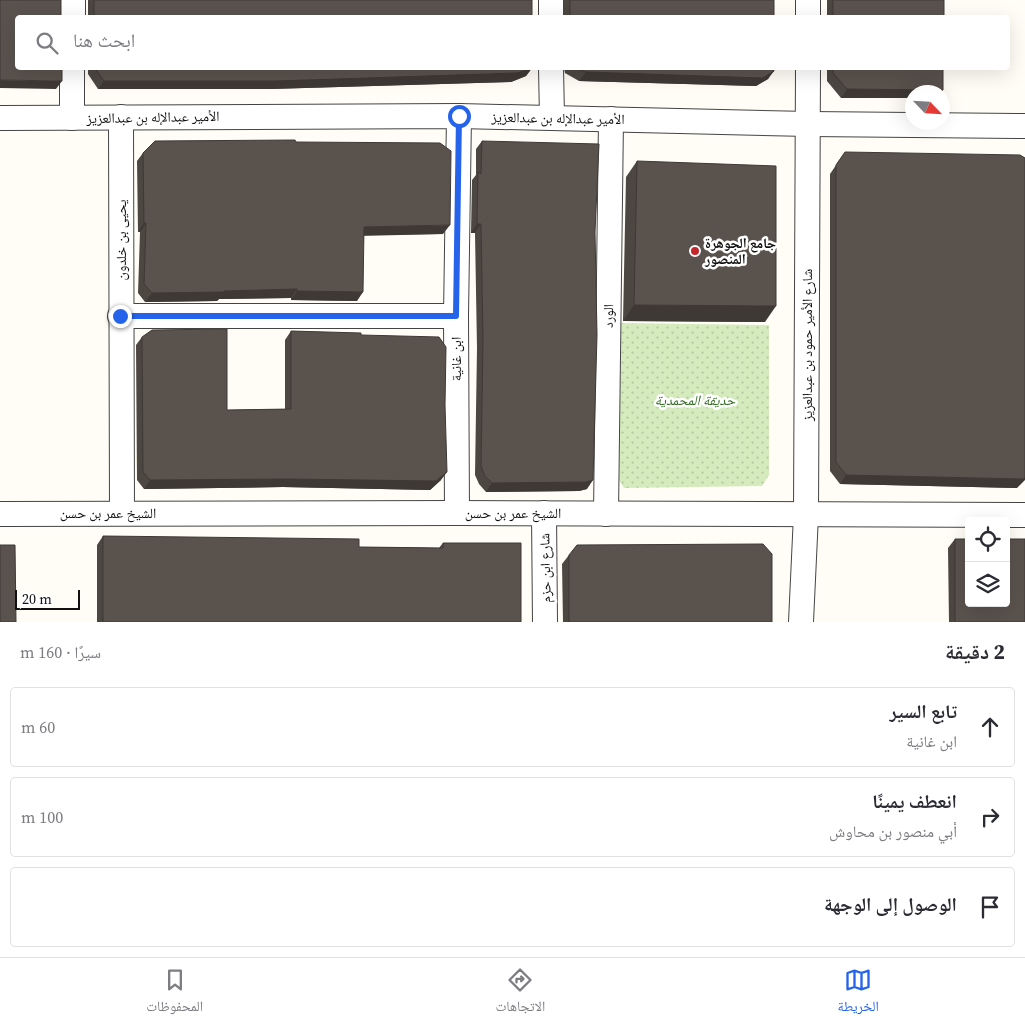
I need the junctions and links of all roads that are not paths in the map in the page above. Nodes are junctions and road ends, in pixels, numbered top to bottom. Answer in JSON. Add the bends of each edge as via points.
{"nodes":[{"id":1,"x":73,"y":0,"type":"edge"},
{"id":2,"x":550,"y":0,"type":"edge"},
{"id":3,"x":808,"y":0,"type":"edge"},
{"id":4,"x":73,"y":15,"type":"edge"},
{"id":5,"x":551,"y":15,"type":"edge"},
{"id":6,"x":808,"y":15,"type":"edge"},
{"id":7,"x":72,"y":70,"type":"edge"},
{"id":8,"x":551,"y":70,"type":"edge"},
{"id":9,"x":808,"y":70,"type":"edge"},
{"id":10,"x":459,"y":116,"type":"junction"},
{"id":11,"x":121,"y":117,"type":"junction"},
{"id":12,"x":552,"y":117,"type":"junction"},
{"id":13,"x":0,"y":118,"type":"edge"},
{"id":14,"x":72,"y":118,"type":"junction"},
{"id":15,"x":611,"y":119,"type":"junction"},
{"id":16,"x":808,"y":124,"type":"junction"},
{"id":17,"x":1025,"y":126,"type":"edge"},
{"id":18,"x":120,"y":316,"type":"junction"},
{"id":19,"x":456,"y":316,"type":"junction"},
{"id":20,"x":122,"y":513,"type":"junction"},
{"id":21,"x":457,"y":513,"type":"junction"},
{"id":22,"x":544,"y":513,"type":"junction"},
{"id":23,"x":0,"y":514,"type":"edge"},
{"id":24,"x":606,"y":514,"type":"junction"},
{"id":25,"x":806,"y":515,"type":"junction"},
{"id":26,"x":1025,"y":515,"type":"edge"},
{"id":27,"x":545,"y":622,"type":"edge"},
{"id":28,"x":801,"y":622,"type":"edge"}],
"edges":[{"from":1,"to":4,"type":"street"},
{"from":2,"to":5,"type":"street"},
{"from":3,"to":6,"type":"street"},
{"from":7,"to":14,"type":"street"},
{"from":8,"to":12,"type":"street"},
{"from":9,"to":16,"type":"street","name":"شارع الأمير حمود بن عبدالعزيز"},
{"from":10,"to":11,"type":"street","name":"الأمير عبدالإله بن عبدالعزيز"},
{"from":10,"to":12,"type":"street","name":"الأمير عبدالإله بن عبدالعزيز"},
{"from":10,"to":19,"type":"street","name":"ابن غانية"},
{"from":11,"to":14,"type":"street","name":"الأمير عبدالإله بن عبدالعزيز"},
{"from":11,"to":18,"type":"street","name":"يحيى بن خلدون"},
{"from":12,"to":15,"type":"street","name":"الأمير عبدالإله بن عبدالعزيز"},
{"from":13,"to":14,"type":"street","name":"الأمير عبدالإله بن عبدالعزيز"},
{"from":15,"to":16,"type":"street","name":"الأمير عبدالإله بن عبدالعزيز"},
{"from":15,"to":24,"type":"street","name":"الورد"},
{"from":16,"to":17,"type":"street","name":"الأمير عبدالإله بن عبدالعزيز"},
{"from":16,"to":25,"type":"street","name":"شارع الأمير حمود بن عبدالعزيز"},
{"from":18,"to":19,"type":"street"},
{"from":18,"to":20,"type":"street","name":"يحيى بن خلدون"},
{"from":19,"to":21,"type":"street","name":"ابن غانية"},
{"from":20,"to":21,"type":"street","name":"الشيخ عمر بن حسن"},
{"from":20,"to":23,"type":"street","name":"الشيخ عمر بن حسن"},
{"from":21,"to":22,"type":"street","name":"الشيخ عمر بن حسن"},
{"from":22,"to":24,"type":"street","name":"الشيخ عمر بن حسن"},
{"from":22,"to":27,"type":"street","name":"شارع ابن حزم"},
{"from":24,"to":25,"type":"street","name":"الشيخ عمر بن حسن"},
{"from":25,"to":26,"type":"street","name":"الشيخ عمر بن حسن"},
{"from":25,"to":28,"type":"street","name":"شارع الأمير حمود بن عبدالعزيز"}]}
